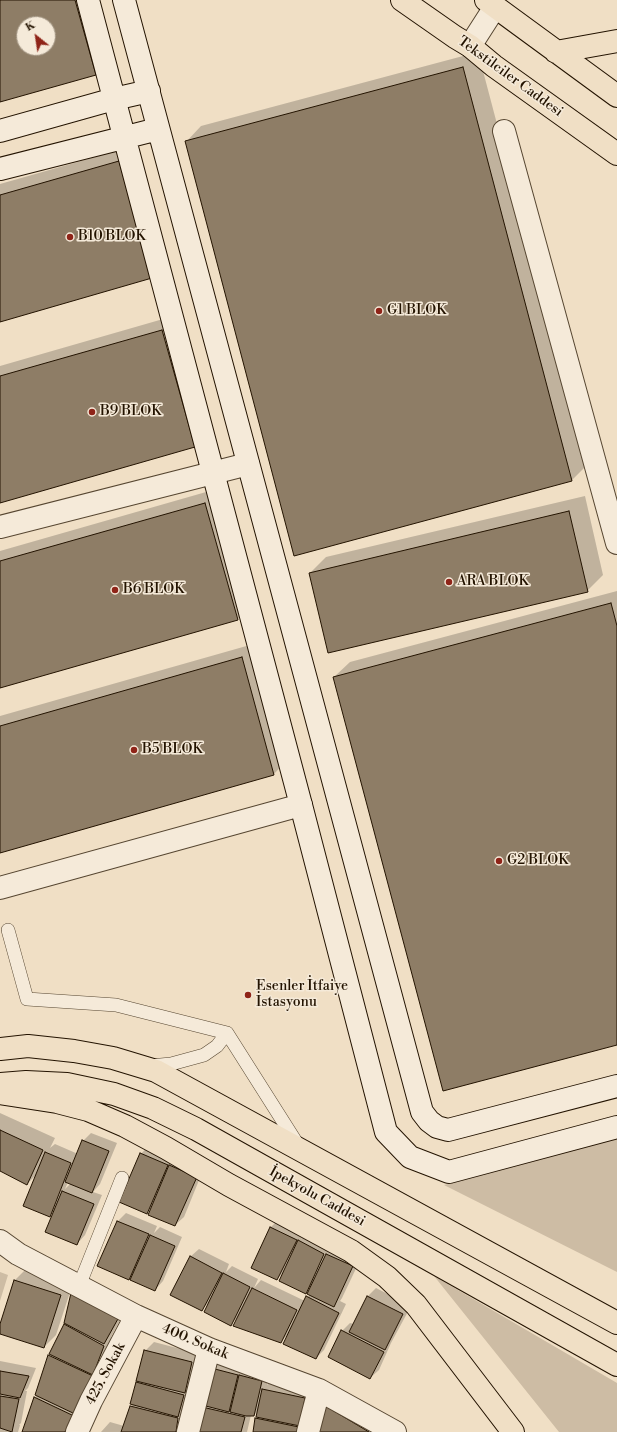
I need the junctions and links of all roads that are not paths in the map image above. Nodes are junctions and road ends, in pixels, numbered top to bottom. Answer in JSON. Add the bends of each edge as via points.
{"nodes":[{"id":1,"x":88,"y":0,"type":"edge"},
{"id":2,"x":124,"y":0,"type":"edge"},
{"id":3,"x":402,"y":0,"type":"edge"},
{"id":4,"x":490,"y":4,"type":"edge"},
{"id":5,"x":617,"y":41,"type":"edge"},
{"id":6,"x":470,"y":46,"type":"junction"},
{"id":7,"x":556,"y":52,"type":"junction"},
{"id":8,"x":149,"y":91,"type":"junction"},
{"id":9,"x":617,"y":96,"type":"edge"},
{"id":10,"x":114,"y":99,"type":"junction"},
{"id":11,"x":158,"y":129,"type":"junction"},
{"id":12,"x":0,"y":131,"type":"edge"},
{"id":13,"x":504,"y":131,"type":"dead end"},
{"id":14,"x":124,"y":137,"type":"junction"},
{"id":15,"x":617,"y":154,"type":"edge"},
{"id":16,"x":0,"y":169,"type":"edge"},
{"id":17,"x":248,"y":464,"type":"junction"},
{"id":18,"x":212,"y":472,"type":"junction"},
{"id":19,"x":0,"y":528,"type":"edge"},
{"id":20,"x":617,"y":543,"type":"edge"},
{"id":21,"x":301,"y":805,"type":"junction"},
{"id":22,"x":0,"y":888,"type":"edge"},
{"id":23,"x":8,"y":930,"type":"dead end"},
{"id":24,"x":227,"y":1033,"type":"junction"},
{"id":25,"x":0,"y":1049,"type":"edge"},
{"id":26,"x":142,"y":1067,"type":"junction"},
{"id":27,"x":0,"y":1084,"type":"edge"},
{"id":28,"x":617,"y":1086,"type":"edge"},
{"id":29,"x":0,"y":1093,"type":"edge"},
{"id":30,"x":617,"y":1127,"type":"edge"},
{"id":31,"x":300,"y":1148,"type":"junction"},
{"id":32,"x":122,"y":1178,"type":"dead end"},
{"id":33,"x":0,"y":1241,"type":"edge"},
{"id":34,"x":79,"y":1286,"type":"junction"},
{"id":35,"x":136,"y":1316,"type":"junction"},
{"id":36,"x":617,"y":1323,"type":"edge"},
{"id":37,"x":209,"y":1349,"type":"junction"},
{"id":38,"x":617,"y":1365,"type":"edge"},
{"id":39,"x":319,"y":1390,"type":"junction"},
{"id":40,"x":76,"y":1432,"type":"edge"},
{"id":41,"x":188,"y":1432,"type":"edge"},
{"id":42,"x":308,"y":1432,"type":"edge"},
{"id":43,"x":396,"y":1432,"type":"edge"},
{"id":44,"x":513,"y":1432,"type":"edge"}],
"edges":[{"from":1,"to":10,"type":"street"},
{"from":2,"to":8,"type":"street"},
{"from":3,"to":6,"type":"main road","name":"Tekstilciler Caddesi"},
{"from":4,"to":6,"type":"street"},
{"from":4,"to":7,"type":"main road"},
{"from":5,"to":7,"type":"main road"},
{"from":6,"to":15,"type":"main road","name":"Tekstilciler Caddesi"},
{"from":7,"to":9,"type":"main road"},
{"from":8,"to":10,"type":"street"},
{"from":8,"to":11,"type":"street"},
{"from":10,"to":12,"type":"street"},
{"from":10,"to":14,"type":"street"},
{"from":11,"to":14,"type":"street"},
{"from":11,"to":17,"type":"street"},
{"from":13,"to":20,"type":"street"},
{"from":14,"to":16,"type":"street"},
{"from":14,"to":18,"type":"street"},
{"from":17,"to":18,"type":"street"},
{"from":17,"to":28,"type":"street","via":[[422,1112],[437,1127],[448,1130]]},
{"from":18,"to":19,"type":"street"},
{"from":18,"to":21,"type":"street"},
{"from":21,"to":22,"type":"street"},
{"from":21,"to":30,"type":"street","via":[[386,1132],[410,1157],[448,1172]]},
{"from":23,"to":24,"type":"lane","via":[[27,999],[116,1005]]},
{"from":24,"to":26,"type":"lane","via":[[217,1046],[204,1055],[171,1064]]},
{"from":24,"to":31,"type":"lane"},
{"from":25,"to":26,"type":"main road","via":[[28,1046],[74,1050]]},
{"from":26,"to":31,"type":"main road","via":[[156,1071]]},
{"from":27,"to":38,"type":"main road","name":"İpekyolu Caddesi","via":[[67,1084],[114,1094],[153,1108],[196,1129]]},
{"from":29,"to":44,"type":"main road","via":[[88,1110],[125,1126],[351,1251],[387,1277],[416,1305]]},
{"from":31,"to":36,"type":"main road"},
{"from":32,"to":34,"type":"lane"},
{"from":33,"to":34,"type":"street","name":"400. Sokak","via":[[18,1254]]},
{"from":34,"to":35,"type":"street","name":"400. Sokak"},
{"from":35,"to":37,"type":"street","name":"400. Sokak"},
{"from":35,"to":40,"type":"street","name":"425. Sokak"},
{"from":37,"to":39,"type":"street","name":"400. Sokak"},
{"from":37,"to":41,"type":"street"},
{"from":39,"to":42,"type":"street"},
{"from":39,"to":43,"type":"street","name":"400. Sokak"}]}
